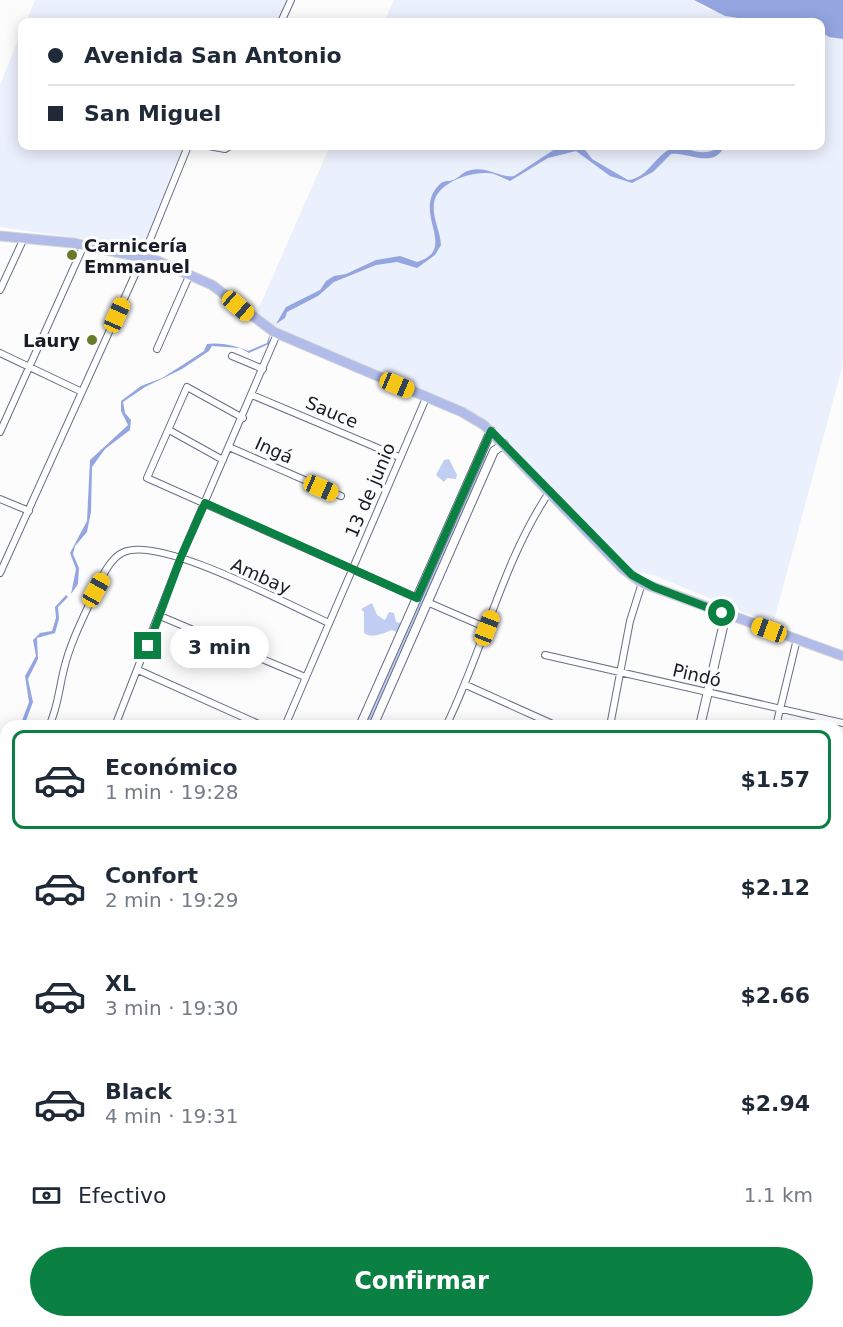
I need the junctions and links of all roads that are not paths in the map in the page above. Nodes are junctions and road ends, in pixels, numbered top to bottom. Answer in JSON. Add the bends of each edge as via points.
{"nodes":[{"id":1,"x":291,"y":0,"type":"edge"},
{"id":2,"x":283,"y":18,"type":"edge"},
{"id":3,"x":186,"y":150,"type":"edge"},
{"id":4,"x":0,"y":236,"type":"edge"},
{"id":5,"x":24,"y":238,"type":"junction"},
{"id":6,"x":84,"y":245,"type":"junction"},
{"id":7,"x":142,"y":257,"type":"junction"},
{"id":8,"x":190,"y":274,"type":"junction"},
{"id":9,"x":0,"y":290,"type":"edge"},
{"id":10,"x":273,"y":332,"type":"junction"},
{"id":11,"x":157,"y":349,"type":"dead end"},
{"id":12,"x":0,"y":353,"type":"edge"},
{"id":13,"x":232,"y":356,"type":"dead end"},
{"id":14,"x":29,"y":367,"type":"junction"},
{"id":15,"x":263,"y":369,"type":"junction"},
{"id":16,"x":82,"y":392,"type":"junction"},
{"id":17,"x":252,"y":395,"type":"junction"},
{"id":18,"x":426,"y":398,"type":"junction"},
{"id":19,"x":243,"y":418,"type":"junction"},
{"id":20,"x":169,"y":430,"type":"junction"},
{"id":21,"x":491,"y":431,"type":"junction"},
{"id":22,"x":0,"y":432,"type":"edge"},
{"id":23,"x":504,"y":444,"type":"junction"},
{"id":24,"x":486,"y":445,"type":"junction"},
{"id":25,"x":229,"y":447,"type":"junction"},
{"id":26,"x":494,"y":451,"type":"junction"},
{"id":27,"x":399,"y":458,"type":"junction"},
{"id":28,"x":223,"y":460,"type":"junction"},
{"id":29,"x":550,"y":491,"type":"junction"},
{"id":30,"x":341,"y":496,"type":"dead end"},
{"id":31,"x":0,"y":499,"type":"edge"},
{"id":32,"x":205,"y":503,"type":"junction"},
{"id":33,"x":29,"y":511,"type":"junction"},
{"id":34,"x":181,"y":557,"type":"junction"},
{"id":35,"x":353,"y":569,"type":"junction"},
{"id":36,"x":0,"y":573,"type":"edge"},
{"id":37,"x":642,"y":582,"type":"junction"},
{"id":38,"x":417,"y":598,"type":"junction"},
{"id":39,"x":427,"y":602,"type":"junction"},
{"id":40,"x":726,"y":614,"type":"junction"},
{"id":41,"x":160,"y":616,"type":"junction"},
{"id":42,"x":329,"y":623,"type":"junction"},
{"id":43,"x":487,"y":628,"type":"junction"},
{"id":44,"x":796,"y":639,"type":"junction"},
{"id":45,"x":545,"y":655,"type":"dead end"},
{"id":46,"x":843,"y":656,"type":"edge"},
{"id":47,"x":138,"y":670,"type":"junction"},
{"id":48,"x":621,"y":673,"type":"junction"},
{"id":49,"x":305,"y":677,"type":"junction"},
{"id":50,"x":466,"y":685,"type":"junction"},
{"id":51,"x":707,"y":693,"type":"junction"},
{"id":52,"x":780,"y":708,"type":"junction"},
{"id":53,"x":51,"y":720,"type":"edge"},
{"id":54,"x":118,"y":720,"type":"edge"},
{"id":55,"x":250,"y":720,"type":"edge"},
{"id":56,"x":287,"y":720,"type":"edge"},
{"id":57,"x":363,"y":720,"type":"edge"},
{"id":58,"x":376,"y":720,"type":"edge"},
{"id":59,"x":449,"y":720,"type":"edge"},
{"id":60,"x":544,"y":720,"type":"edge"},
{"id":61,"x":611,"y":720,"type":"edge"},
{"id":62,"x":701,"y":720,"type":"edge"},
{"id":63,"x":777,"y":720,"type":"edge"},
{"id":64,"x":830,"y":720,"type":"edge"}],
"edges":[{"from":1,"to":2,"type":"street"},
{"from":3,"to":7,"type":"street"},
{"from":4,"to":5,"type":"main road"},
{"from":5,"to":6,"type":"main road"},
{"from":5,"to":9,"type":"street"},
{"from":6,"to":7,"type":"main road"},
{"from":6,"to":14,"type":"street"},
{"from":7,"to":8,"type":"main road"},
{"from":7,"to":16,"type":"street"},
{"from":8,"to":10,"type":"main road","via":[[225,294]]},
{"from":8,"to":11,"type":"street"},
{"from":10,"to":15,"type":"street"},
{"from":10,"to":18,"type":"main road"},
{"from":12,"to":14,"type":"street"},
{"from":13,"to":15,"type":"street"},
{"from":14,"to":16,"type":"street"},
{"from":14,"to":22,"type":"street"},
{"from":15,"to":17,"type":"street"},
{"from":16,"to":33,"type":"street"},
{"from":17,"to":19,"type":"street"},
{"from":17,"to":27,"type":"street","name":"Sauce"},
{"from":18,"to":21,"type":"main road","via":[[473,417]]},
{"from":18,"to":27,"type":"street","name":"13 de junio"},
{"from":19,"to":20,"type":"street","via":[[188,387]]},
{"from":19,"to":25,"type":"street"},
{"from":20,"to":28,"type":"street"},
{"from":20,"to":32,"type":"street","via":[[147,478]]},
{"from":21,"to":23,"type":"main road"},
{"from":21,"to":24,"type":"street"},
{"from":23,"to":26,"type":"street"},
{"from":23,"to":29,"type":"main road"},
{"from":24,"to":26,"type":"street"},
{"from":24,"to":38,"type":"street"},
{"from":25,"to":28,"type":"street"},
{"from":25,"to":30,"type":"street","name":"Ingá"},
{"from":26,"to":39,"type":"street"},
{"from":27,"to":35,"type":"street","name":"13 de junio"},
{"from":28,"to":32,"type":"street"},
{"from":29,"to":37,"type":"main road","via":[[622,568]]},
{"from":29,"to":43,"type":"street","via":[[518,548]]},
{"from":31,"to":33,"type":"street"},
{"from":32,"to":34,"type":"street"},
{"from":32,"to":35,"type":"street"},
{"from":33,"to":36,"type":"street"},
{"from":34,"to":41,"type":"street"},
{"from":34,"to":42,"type":"street","name":"Ambay"},
{"from":34,"to":53,"type":"street","name":"Ambay","via":[[147,548],[128,550],[115,558],[96,590],[64,666],[60,696]]},
{"from":35,"to":38,"type":"street"},
{"from":35,"to":42,"type":"street","name":"13 de junio"},
{"from":37,"to":40,"type":"main road"},
{"from":37,"to":48,"type":"street"},
{"from":38,"to":57,"type":"street"},
{"from":39,"to":43,"type":"street"},
{"from":39,"to":58,"type":"street"},
{"from":40,"to":44,"type":"main road"},
{"from":40,"to":51,"type":"street"},
{"from":41,"to":47,"type":"street"},
{"from":41,"to":49,"type":"street"},
{"from":42,"to":49,"type":"street","name":"13 de junio"},
{"from":43,"to":50,"type":"street"},
{"from":44,"to":46,"type":"main road"},
{"from":44,"to":52,"type":"street"},
{"from":45,"to":48,"type":"street","name":"Pindó"},
{"from":47,"to":54,"type":"street"},
{"from":47,"to":55,"type":"street"},
{"from":48,"to":51,"type":"street","name":"Pindó"},
{"from":48,"to":61,"type":"street"},
{"from":49,"to":56,"type":"street","name":"13 de junio"},
{"from":50,"to":59,"type":"street"},
{"from":50,"to":60,"type":"street"},
{"from":51,"to":52,"type":"street","name":"Pindó"},
{"from":51,"to":62,"type":"street"},
{"from":52,"to":63,"type":"street"},
{"from":52,"to":64,"type":"street","name":"Pindó"}]}
